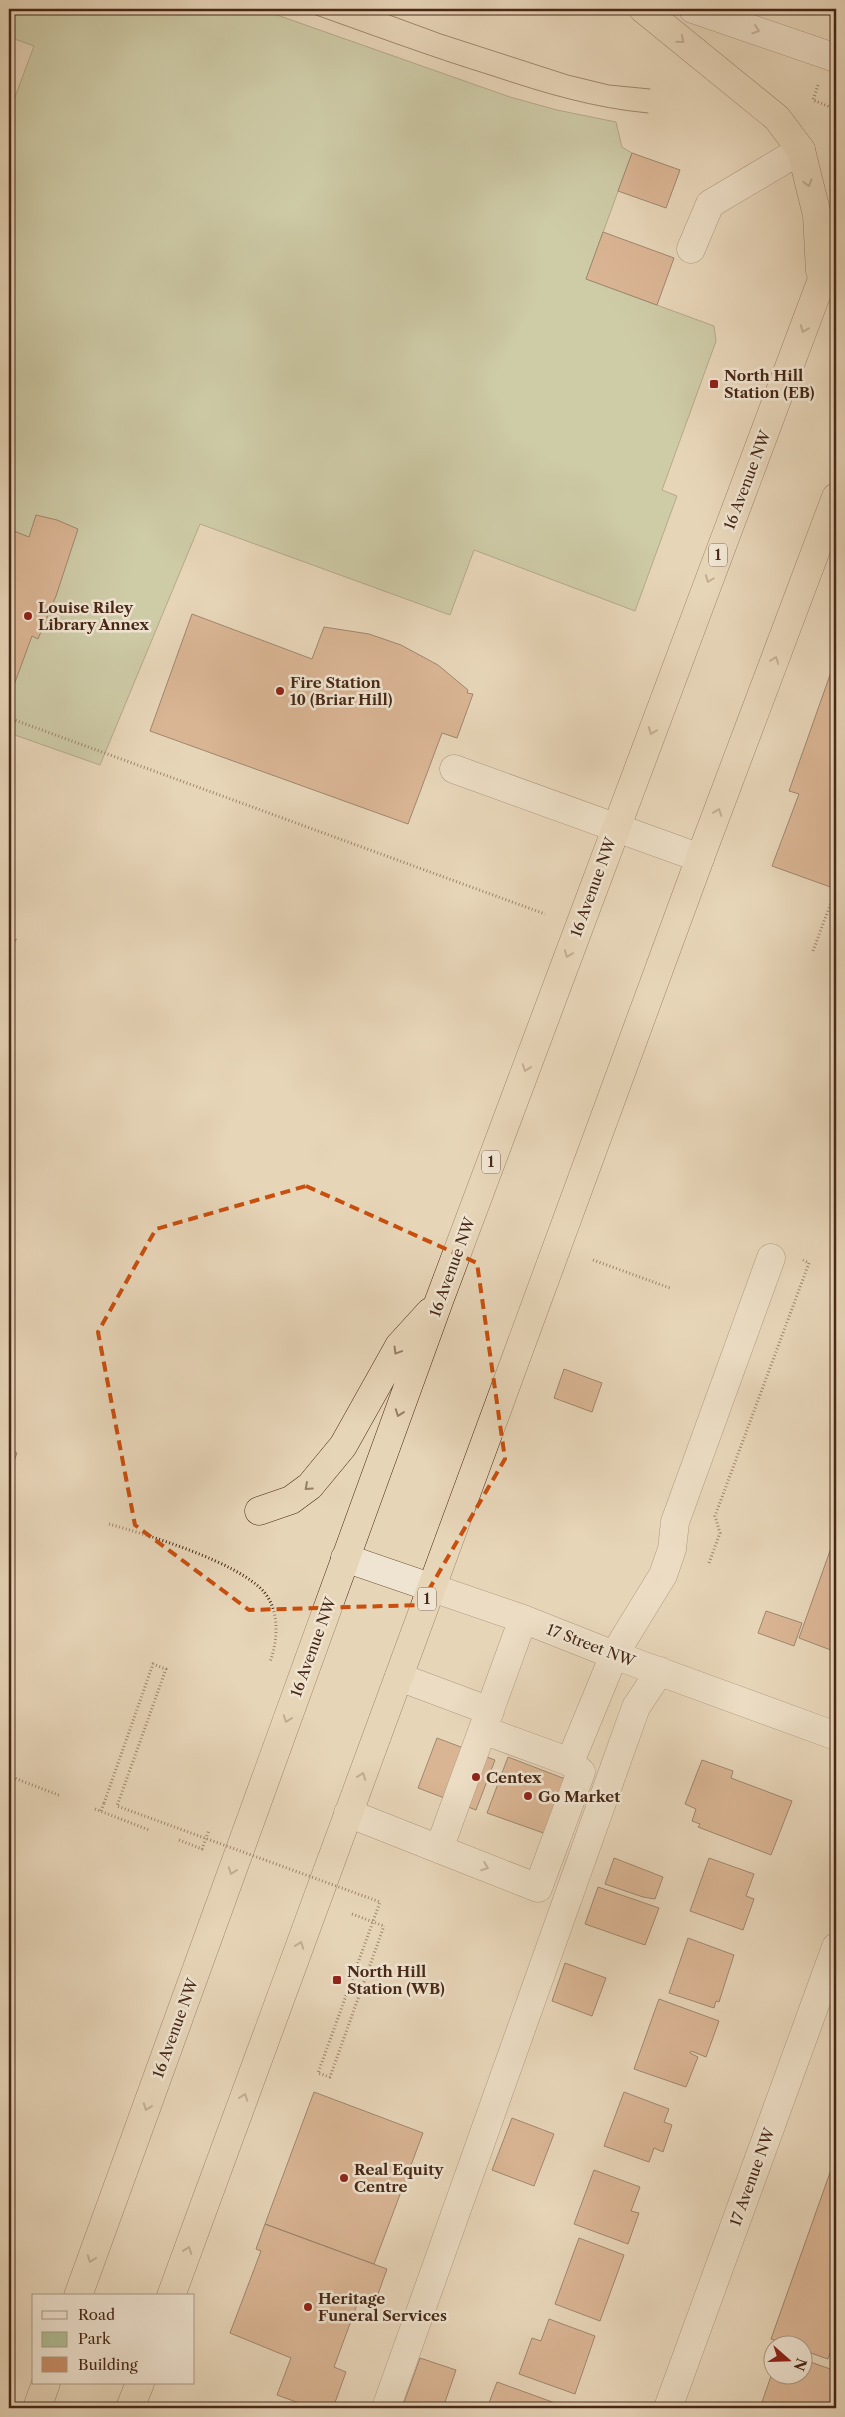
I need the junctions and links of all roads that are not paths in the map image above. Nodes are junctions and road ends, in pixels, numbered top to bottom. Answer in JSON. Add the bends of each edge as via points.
{"nodes":[{"id":1,"x":643,"y":9,"type":"edge"},
{"id":2,"x":693,"y":9,"type":"edge"},
{"id":3,"x":836,"y":58,"type":"edge"},
{"id":4,"x":801,"y":150,"type":"junction"},
{"id":5,"x":836,"y":242,"type":"edge"},
{"id":6,"x":691,"y":249,"type":"dead end"},
{"id":7,"x":821,"y":283,"type":"junction"},
{"id":8,"x":836,"y":497,"type":"edge"},
{"id":9,"x":454,"y":769,"type":"dead end"},
{"id":10,"x":616,"y":826,"type":"junction"},
{"id":11,"x":700,"y":858,"type":"junction"},
{"id":12,"x":771,"y":1258,"type":"dead end"},
{"id":13,"x":440,"y":1301,"type":"junction"},
{"id":14,"x":259,"y":1511,"type":"dead end"},
{"id":15,"x":345,"y":1558,"type":"junction"},
{"id":16,"x":431,"y":1589,"type":"junction"},
{"id":17,"x":523,"y":1619,"type":"junction"},
{"id":18,"x":614,"y":1654,"type":"junction"},
{"id":19,"x":660,"y":1671,"type":"junction"},
{"id":20,"x":399,"y":1676,"type":"junction"},
{"id":21,"x":486,"y":1720,"type":"junction"},
{"id":22,"x":836,"y":1736,"type":"edge"},
{"id":23,"x":570,"y":1762,"type":"junction"},
{"id":24,"x":348,"y":1813,"type":"junction"},
{"id":25,"x":439,"y":1849,"type":"junction"},
{"id":26,"x":836,"y":1947,"type":"edge"},
{"id":27,"x":79,"y":2294,"type":"edge"},
{"id":28,"x":173,"y":2294,"type":"edge"},
{"id":29,"x":46,"y":2384,"type":"edge"},
{"id":30,"x":140,"y":2384,"type":"edge"},
{"id":31,"x":37,"y":2408,"type":"edge"},
{"id":32,"x":130,"y":2408,"type":"edge"},
{"id":33,"x":386,"y":2408,"type":"edge"},
{"id":34,"x":668,"y":2408,"type":"edge"}],
"edges":[{"from":1,"to":4,"type":"highway","one_way":true,"via":[[777,118]]},
{"from":2,"to":3,"type":"street","one_way":true},
{"from":4,"to":6,"type":"street","via":[[710,204]]},
{"from":4,"to":7,"type":"highway","one_way":true,"via":[[817,215]]},
{"from":5,"to":7,"type":"highway","name":"16 Avenue NW","number":"1"},
{"from":7,"to":10,"type":"highway","name":"16 Avenue NW","number":"1","one_way":true},
{"from":11,"to":8,"type":"highway","number":"1","one_way":true},
{"from":9,"to":10,"type":"street"},
{"from":10,"to":11,"type":"street"},
{"from":10,"to":13,"type":"highway","name":"16 Avenue NW","number":"1","one_way":true},
{"from":11,"to":16,"type":"highway","number":"1"},
{"from":12,"to":18,"type":"street","via":[[675,1522],[672,1549],[663,1575]]},
{"from":13,"to":14,"type":"highway","one_way":true,"via":[[399,1346],[343,1446],[310,1486],[291,1500]]},
{"from":13,"to":15,"type":"highway","name":"16 Avenue NW","number":"1","one_way":true},
{"from":15,"to":16,"type":"street","name":"17 Street NW"},
{"from":15,"to":27,"type":"highway","name":"16 Avenue NW","number":"1","one_way":true},
{"from":16,"to":17,"type":"street","name":"17 Street NW"},
{"from":16,"to":20,"type":"highway","number":"1"},
{"from":17,"to":18,"type":"street","name":"17 Street NW"},
{"from":17,"to":21,"type":"street"},
{"from":18,"to":19,"type":"street","name":"17 Street NW"},
{"from":18,"to":23,"type":"street"},
{"from":19,"to":22,"type":"street","name":"17 Street NW"},
{"from":19,"to":33,"type":"street","via":[[636,1706]]},
{"from":20,"to":21,"type":"street"},
{"from":24,"to":20,"type":"highway","number":"1","one_way":true},
{"from":21,"to":23,"type":"street"},
{"from":21,"to":25,"type":"street"},
{"from":25,"to":23,"type":"street","one_way":true,"via":[[538,1888],[581,1772]]},
{"from":24,"to":25,"type":"street"},
{"from":28,"to":24,"type":"highway","number":"1","one_way":true},
{"from":26,"to":34,"type":"street","name":"17 Avenue NW"},
{"from":29,"to":31,"type":"highway"},
{"from":30,"to":32,"type":"highway"}]}
